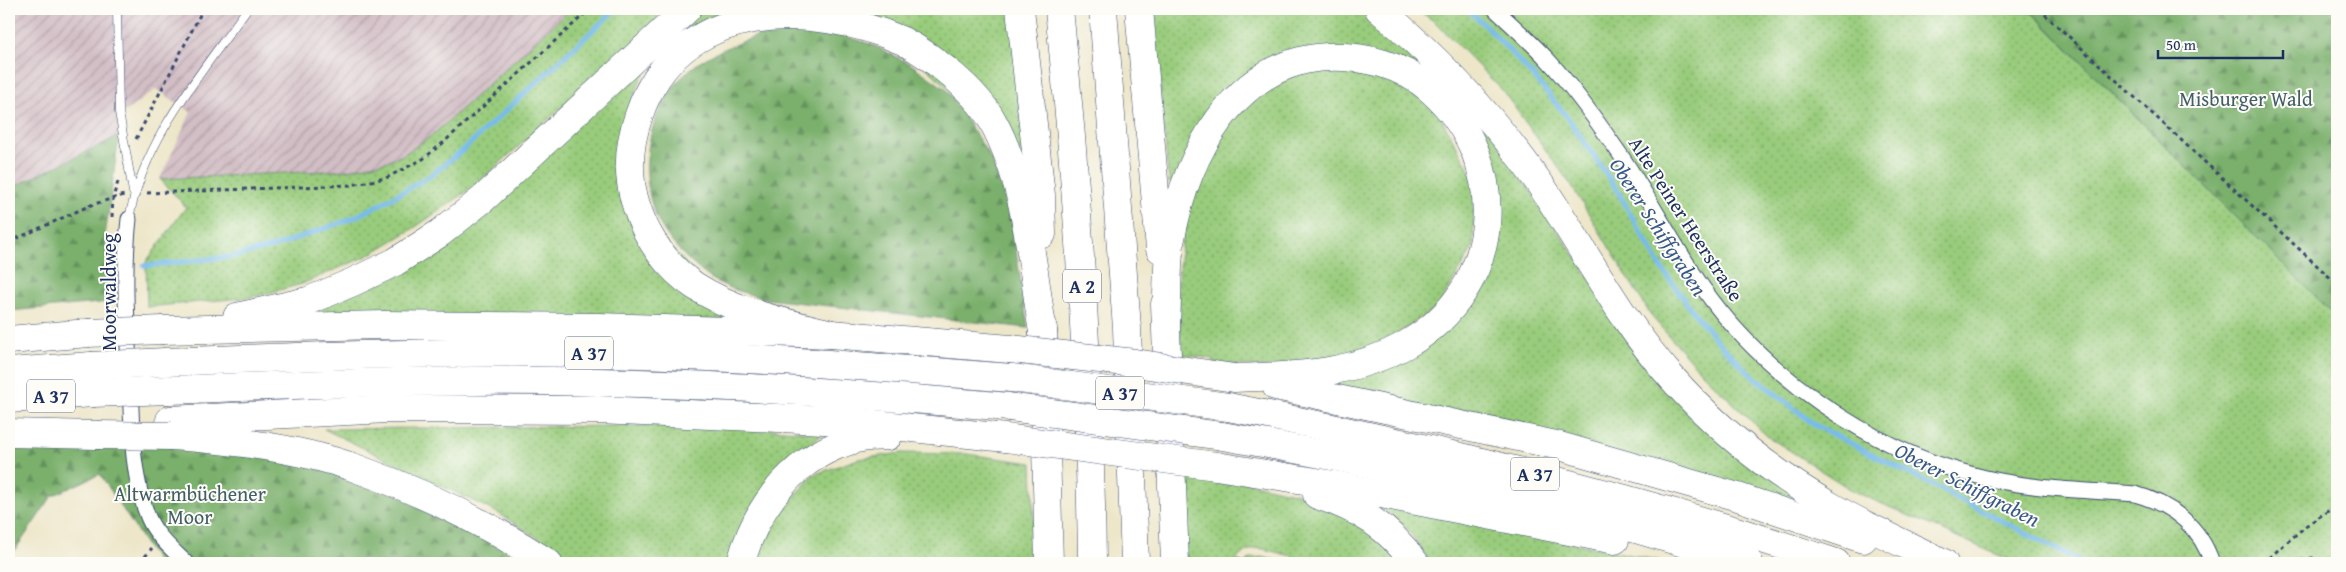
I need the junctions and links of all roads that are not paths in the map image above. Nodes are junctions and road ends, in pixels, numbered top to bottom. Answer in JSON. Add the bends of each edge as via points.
{"nodes":[{"id":1,"x":117,"y":9,"type":"edge"},
{"id":2,"x":247,"y":9,"type":"edge"},
{"id":3,"x":687,"y":9,"type":"edge"},
{"id":4,"x":1020,"y":9,"type":"edge"},
{"id":5,"x":1059,"y":9,"type":"edge"},
{"id":6,"x":1103,"y":9,"type":"edge"},
{"id":7,"x":1139,"y":9,"type":"edge"},
{"id":8,"x":1379,"y":9,"type":"edge"},
{"id":9,"x":1495,"y":9,"type":"edge"},
{"id":10,"x":134,"y":194,"type":"junction"},
{"id":11,"x":129,"y":218,"type":"joint"},
{"id":12,"x":1166,"y":323,"type":"junction"},
{"id":13,"x":172,"y":330,"type":"junction"},
{"id":14,"x":1043,"y":332,"type":"junction"},
{"id":15,"x":831,"y":334,"type":"junction"},
{"id":16,"x":9,"y":340,"type":"edge"},
{"id":17,"x":9,"y":372,"type":"edge"},
{"id":18,"x":1234,"y":378,"type":"junction"},
{"id":19,"x":9,"y":399,"type":"edge"},
{"id":20,"x":171,"y":428,"type":"junction"},
{"id":21,"x":9,"y":433,"type":"edge"},
{"id":22,"x":969,"y":435,"type":"junction"},
{"id":23,"x":1047,"y":455,"type":"junction"},
{"id":24,"x":1244,"y":471,"type":"junction"},
{"id":25,"x":186,"y":563,"type":"edge"},
{"id":26,"x":548,"y":563,"type":"edge"},
{"id":27,"x":741,"y":563,"type":"edge"},
{"id":28,"x":1049,"y":563,"type":"edge"},
{"id":29,"x":1060,"y":563,"type":"edge"},
{"id":30,"x":1092,"y":563,"type":"edge"},
{"id":31,"x":1135,"y":563,"type":"edge"},
{"id":32,"x":1175,"y":563,"type":"edge"},
{"id":33,"x":1415,"y":563,"type":"edge"},
{"id":34,"x":1740,"y":563,"type":"edge"},
{"id":35,"x":1749,"y":563,"type":"edge"},
{"id":36,"x":1836,"y":563,"type":"edge"},
{"id":37,"x":1933,"y":563,"type":"edge"},
{"id":38,"x":1944,"y":563,"type":"edge"},
{"id":39,"x":2212,"y":563,"type":"edge"}],
"edges":[{"from":1,"to":10,"type":"lane","via":[[119,112]]},
{"from":2,"to":10,"type":"lane","name":"Moorwaldweg","via":[[164,129],[147,159]]},
{"from":3,"to":13,"type":"highway","via":[[483,199],[395,262],[308,301]]},
{"from":4,"to":14,"type":"highway","via":[[1041,195]]},
{"from":5,"to":30,"type":"highway","number":"A 2","via":[[1085,331]]},
{"from":6,"to":31,"type":"highway","number":"A 2","via":[[1127,328]]},
{"from":7,"to":12,"type":"highway"},
{"from":8,"to":38,"type":"highway","via":[[1449,72],[1485,112],[1540,185],[1640,340],[1709,416],[1787,479],[1832,508]]},
{"from":9,"to":39,"type":"street","name":"Alte Peiner Heerstraße","via":[[1547,59],[1583,103],[1616,148],[1703,289],[1750,345],[1800,387],[1842,419],[1900,450],[1969,474],[2032,487],[2135,494],[2151,499],[2175,512],[2194,530]]},
{"from":10,"to":11,"type":"lane","name":"Moorwaldweg"},
{"from":11,"to":25,"type":"street","name":"Moorwaldweg","via":[[124,257],[137,479],[149,517],[162,540]]},
{"from":12,"to":18,"type":"highway","via":[[1170,241],[1180,196],[1194,159],[1230,104],[1258,81],[1285,66],[1315,58],[1346,56],[1376,61],[1404,72],[1430,88],[1468,135],[1480,161],[1486,188],[1485,235],[1479,260],[1468,284],[1433,326],[1407,344],[1375,359],[1315,374]]},
{"from":12,"to":32,"type":"highway"},
{"from":13,"to":15,"type":"highway","via":[[384,325]]},
{"from":13,"to":16,"type":"highway","bridge":true},
{"from":14,"to":15,"type":"highway","via":[[1023,201],[1008,153],[991,117],[960,82],[923,51],[878,27],[841,16],[806,11],[767,12],[741,18],[712,29],[689,44],[653,83],[633,132],[629,160],[632,192],[643,226],[664,259],[694,285],[726,303],[764,317]]},
{"from":14,"to":23,"type":"highway"},
{"from":15,"to":18,"type":"highway","bridge":true,"via":[[1010,349]]},
{"from":17,"to":36,"type":"highway","number":"A 37","bridge":true,"via":[[386,353],[600,353],[836,363],[1012,378],[1228,407],[1423,446],[1560,480]]},
{"from":18,"to":37,"type":"highway","via":[[1556,445],[1738,497]]},
{"from":19,"to":35,"type":"highway","number":"A 37","bridge":true,"via":[[387,381],[599,382],[841,392],[1009,407],[1222,436],[1416,472]]},
{"from":20,"to":21,"type":"highway"},
{"from":20,"to":22,"type":"highway","via":[[388,409],[598,410],[846,421]]},
{"from":20,"to":26,"type":"highway","via":[[356,468],[434,499],[506,536]]},
{"from":22,"to":24,"type":"highway","bridge":true},
{"from":22,"to":27,"type":"highway","via":[[858,438],[829,449],[803,465],[776,489],[747,540]]},
{"from":23,"to":28,"type":"highway"},
{"from":23,"to":29,"type":"highway"},
{"from":24,"to":33,"type":"highway","via":[[1343,503],[1374,520],[1400,543]]},
{"from":24,"to":34,"type":"highway","via":[[1335,485]]}]}
